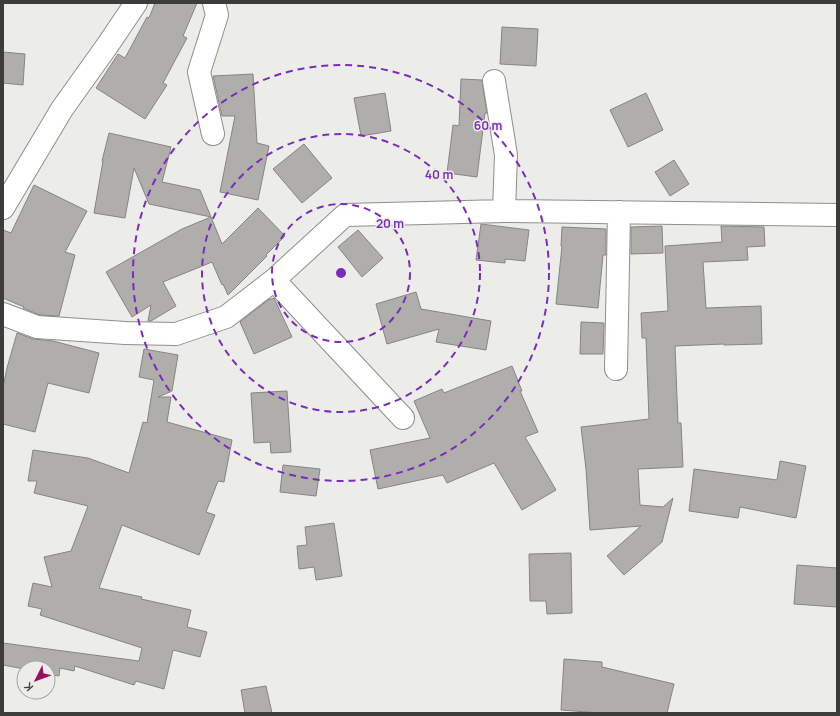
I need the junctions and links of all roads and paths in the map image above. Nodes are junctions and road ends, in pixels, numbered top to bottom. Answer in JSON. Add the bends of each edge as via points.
{"nodes":[{"id":1,"x":136,"y":3,"type":"edge"},
{"id":2,"x":214,"y":3,"type":"edge"},
{"id":3,"x":494,"y":81,"type":"dead end"},
{"id":4,"x":214,"y":134,"type":"dead end"},
{"id":5,"x":3,"y":208,"type":"edge"},
{"id":6,"x":504,"y":211,"type":"junction"},
{"id":7,"x":619,"y":212,"type":"junction"},
{"id":8,"x":837,"y":214,"type":"edge"},
{"id":9,"x":274,"y":280,"type":"junction"},
{"id":10,"x":3,"y":314,"type":"edge"},
{"id":11,"x":616,"y":369,"type":"dead end"},
{"id":12,"x":403,"y":418,"type":"dead end"}],
"edges":[{"from":1,"to":5,"type":"street","via":[[62,109]]},
{"from":2,"to":4,"type":"street","via":[[217,15],[199,72]]},
{"from":3,"to":6,"type":"street","via":[[506,155]]},
{"from":6,"to":7,"type":"street"},
{"from":6,"to":9,"type":"street","via":[[345,215]]},
{"from":7,"to":8,"type":"street"},
{"from":7,"to":11,"type":"street"},
{"from":9,"to":10,"type":"street","via":[[226,317],[176,334],[37,327]]},
{"from":9,"to":12,"type":"street"}]}
